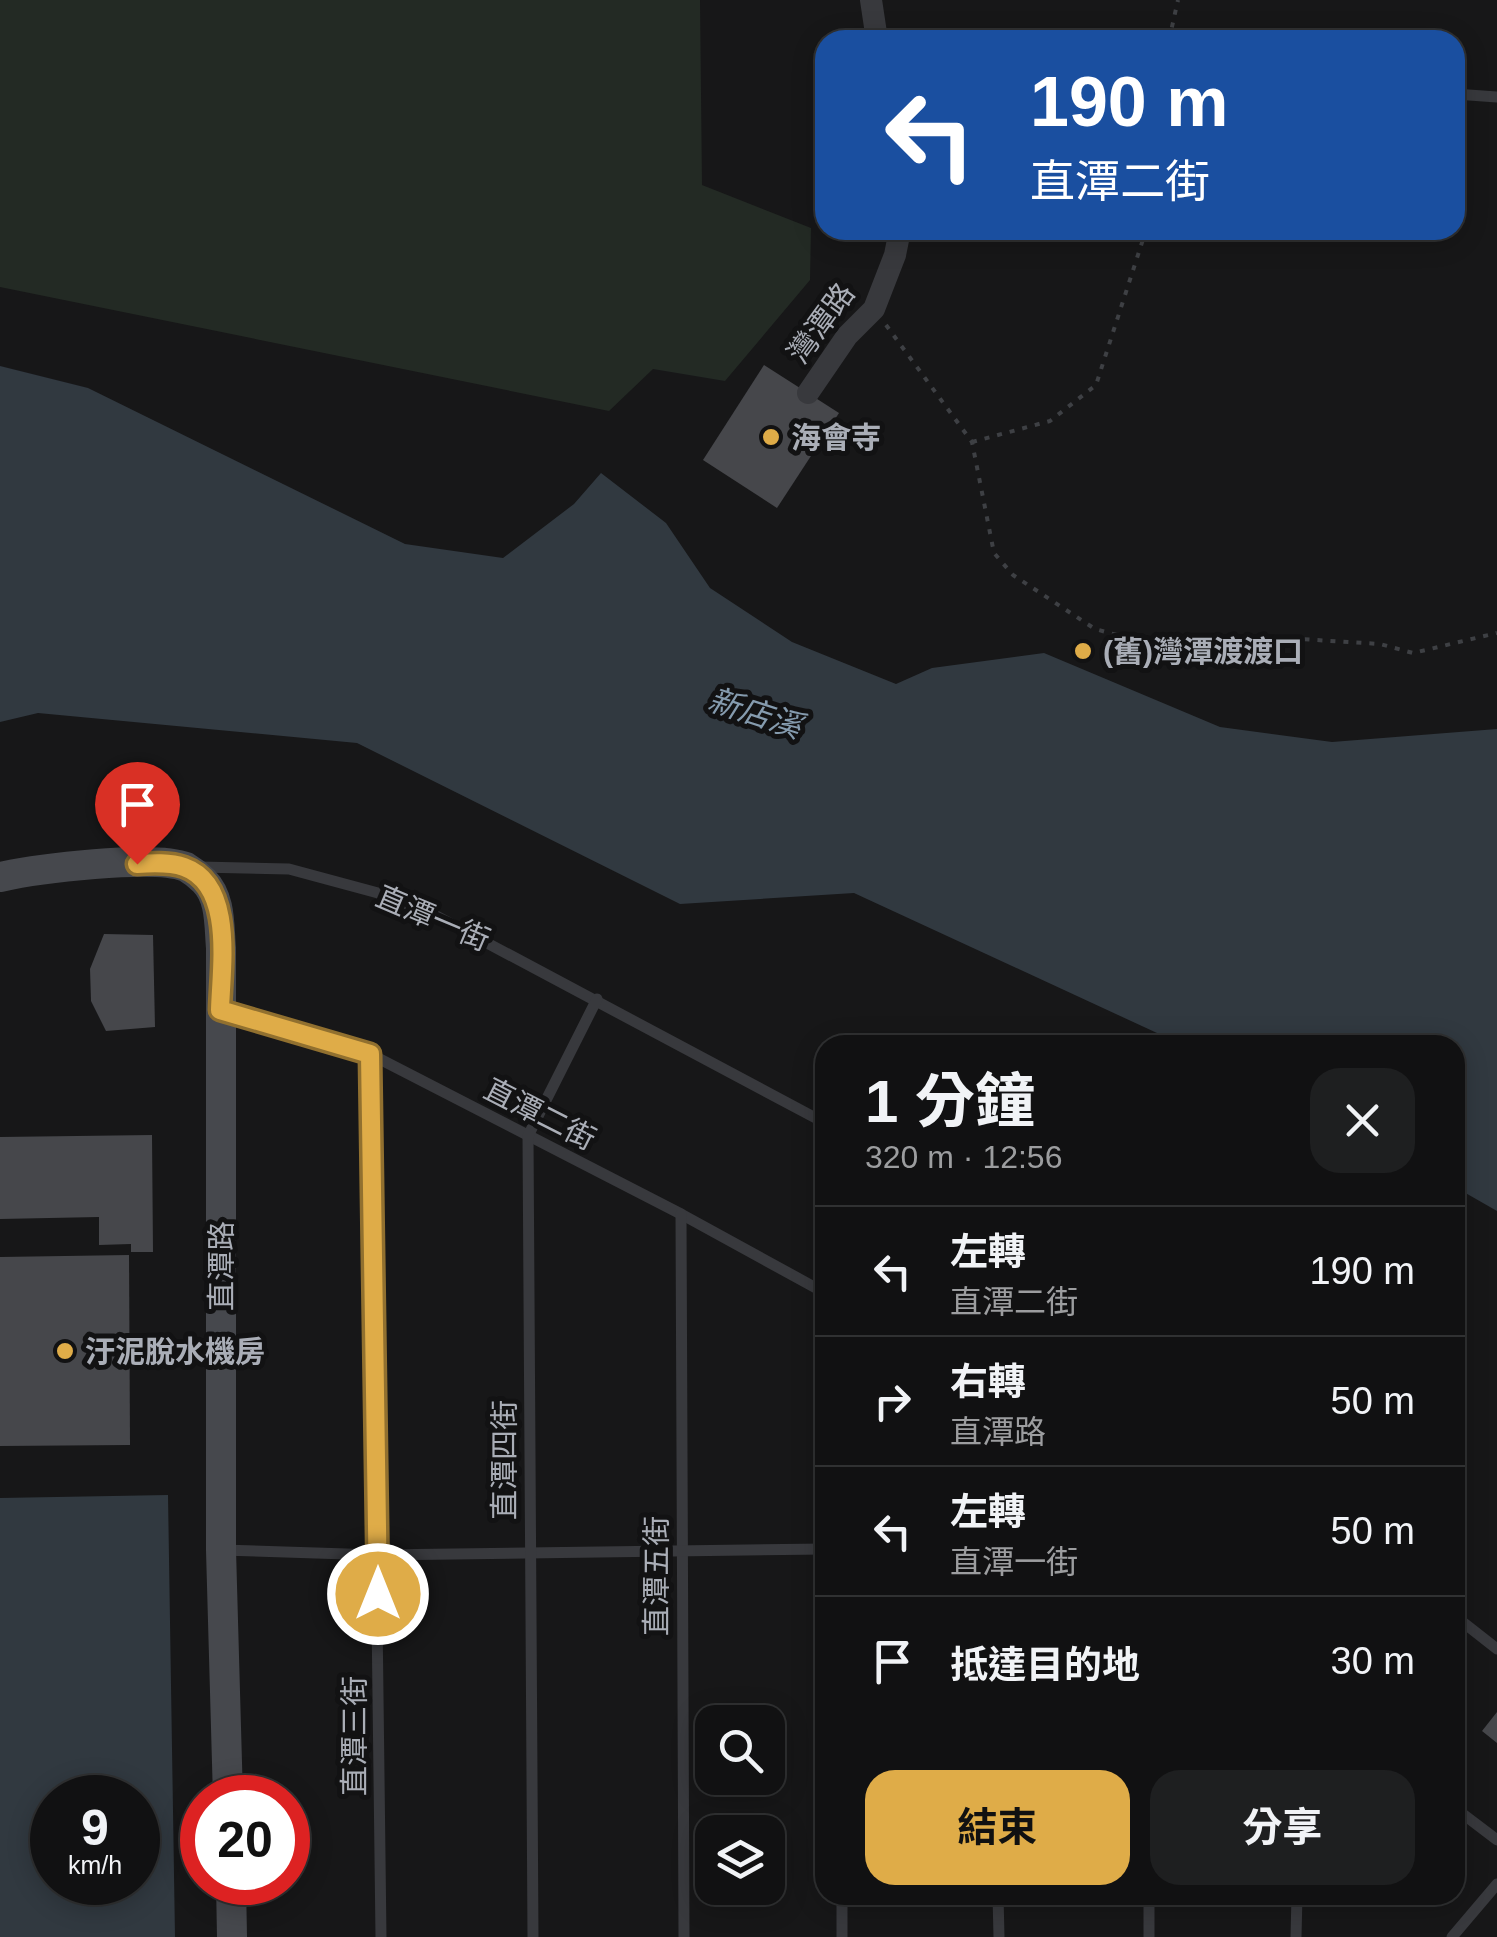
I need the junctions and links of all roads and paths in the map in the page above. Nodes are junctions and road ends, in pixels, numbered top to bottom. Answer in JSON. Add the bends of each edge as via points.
{"nodes":[{"id":1,"x":870,"y":0,"type":"edge"},
{"id":2,"x":1178,"y":0,"type":"edge"},
{"id":3,"x":875,"y":30,"type":"edge"},
{"id":4,"x":1171,"y":30,"type":"edge"},
{"id":5,"x":1465,"y":95,"type":"edge"},
{"id":6,"x":1497,"y":97,"type":"edge"},
{"id":7,"x":898,"y":240,"type":"edge"},
{"id":8,"x":1143,"y":240,"type":"edge"},
{"id":9,"x":874,"y":309,"type":"junction"},
{"id":10,"x":808,"y":393,"type":"dead end"},
{"id":11,"x":972,"y":442,"type":"junction"},
{"id":12,"x":1497,"y":633,"type":"edge"},
{"id":13,"x":186,"y":867,"type":"junction"},
{"id":14,"x":0,"y":878,"type":"edge"},
{"id":15,"x":597,"y":999,"type":"junction"},
{"id":16,"x":220,"y":1010,"type":"junction"},
{"id":17,"x":370,"y":1054,"type":"junction"},
{"id":18,"x":815,"y":1118,"type":"edge"},
{"id":19,"x":528,"y":1136,"type":"junction"},
{"id":20,"x":681,"y":1214,"type":"junction"},
{"id":21,"x":815,"y":1288,"type":"edge"},
{"id":22,"x":815,"y":1549,"type":"edge"},
{"id":23,"x":221,"y":1550,"type":"junction"},
{"id":24,"x":681,"y":1550,"type":"junction"},
{"id":25,"x":529,"y":1551,"type":"junction"},
{"id":26,"x":378,"y":1555,"type":"junction"},
{"id":27,"x":1465,"y":1624,"type":"edge"},
{"id":28,"x":1497,"y":1649,"type":"edge"},
{"id":29,"x":227,"y":1775,"type":"edge"},
{"id":30,"x":1465,"y":1816,"type":"edge"},
{"id":31,"x":1497,"y":1840,"type":"edge"},
{"id":32,"x":1497,"y":1884,"type":"edge"},
{"id":33,"x":231,"y":1905,"type":"edge"},
{"id":34,"x":842,"y":1905,"type":"edge"},
{"id":35,"x":998,"y":1905,"type":"edge"},
{"id":36,"x":1149,"y":1905,"type":"edge"},
{"id":37,"x":1297,"y":1905,"type":"edge"},
{"id":38,"x":232,"y":1937,"type":"edge"},
{"id":39,"x":381,"y":1937,"type":"edge"},
{"id":40,"x":534,"y":1937,"type":"edge"},
{"id":41,"x":684,"y":1937,"type":"edge"},
{"id":42,"x":842,"y":1937,"type":"edge"},
{"id":43,"x":999,"y":1937,"type":"edge"},
{"id":44,"x":1149,"y":1937,"type":"edge"},
{"id":45,"x":1296,"y":1937,"type":"edge"},
{"id":46,"x":1452,"y":1937,"type":"edge"}],
"edges":[{"from":1,"to":3,"type":"street"},
{"from":2,"to":4,"type":"path"},
{"from":5,"to":6,"type":"lane"},
{"from":7,"to":9,"type":"street","name":"灣潭路"},
{"from":8,"to":11,"type":"path","via":[[1096,385],[1050,421]]},
{"from":9,"to":10,"type":"street","name":"灣潭路"},
{"from":9,"to":11,"type":"path"},
{"from":11,"to":12,"type":"path","via":[[994,553],[1013,575],[1095,628],[1163,648],[1300,639],[1413,653]]},
{"from":13,"to":14,"type":"street","name":"直潭一街","via":[[105,865]]},
{"from":13,"to":15,"type":"lane","name":"直潭一街","via":[[290,870],[378,893],[444,919]]},
{"from":13,"to":16,"type":"street","name":"直潭路","via":[[218,904]]},
{"from":15,"to":18,"type":"lane","name":"直潭一街"},
{"from":15,"to":19,"type":"lane","name":"直潭四街"},
{"from":16,"to":17,"type":"lane","name":"直潭二街"},
{"from":16,"to":23,"type":"street","name":"直潭路"},
{"from":17,"to":19,"type":"lane","name":"直潭二街"},
{"from":17,"to":26,"type":"lane","name":"直潭三街"},
{"from":19,"to":20,"type":"lane","name":"直潭二街"},
{"from":19,"to":25,"type":"lane","name":"直潭四街"},
{"from":20,"to":21,"type":"lane","name":"直潭二街"},
{"from":20,"to":24,"type":"lane","name":"直潭五街"},
{"from":22,"to":24,"type":"lane"},
{"from":23,"to":26,"type":"lane"},
{"from":23,"to":29,"type":"street","name":"直潭路"},
{"from":24,"to":25,"type":"lane"},
{"from":24,"to":41,"type":"lane","name":"直潭五街"},
{"from":25,"to":26,"type":"lane"},
{"from":25,"to":40,"type":"lane","name":"直潭四街"},
{"from":26,"to":39,"type":"lane","name":"直潭三街"},
{"from":27,"to":28,"type":"lane"},
{"from":30,"to":31,"type":"lane"},
{"from":32,"to":46,"type":"lane"},
{"from":33,"to":38,"type":"street"},
{"from":34,"to":42,"type":"lane"},
{"from":35,"to":43,"type":"lane"},
{"from":36,"to":44,"type":"lane"},
{"from":37,"to":45,"type":"lane"}]}
